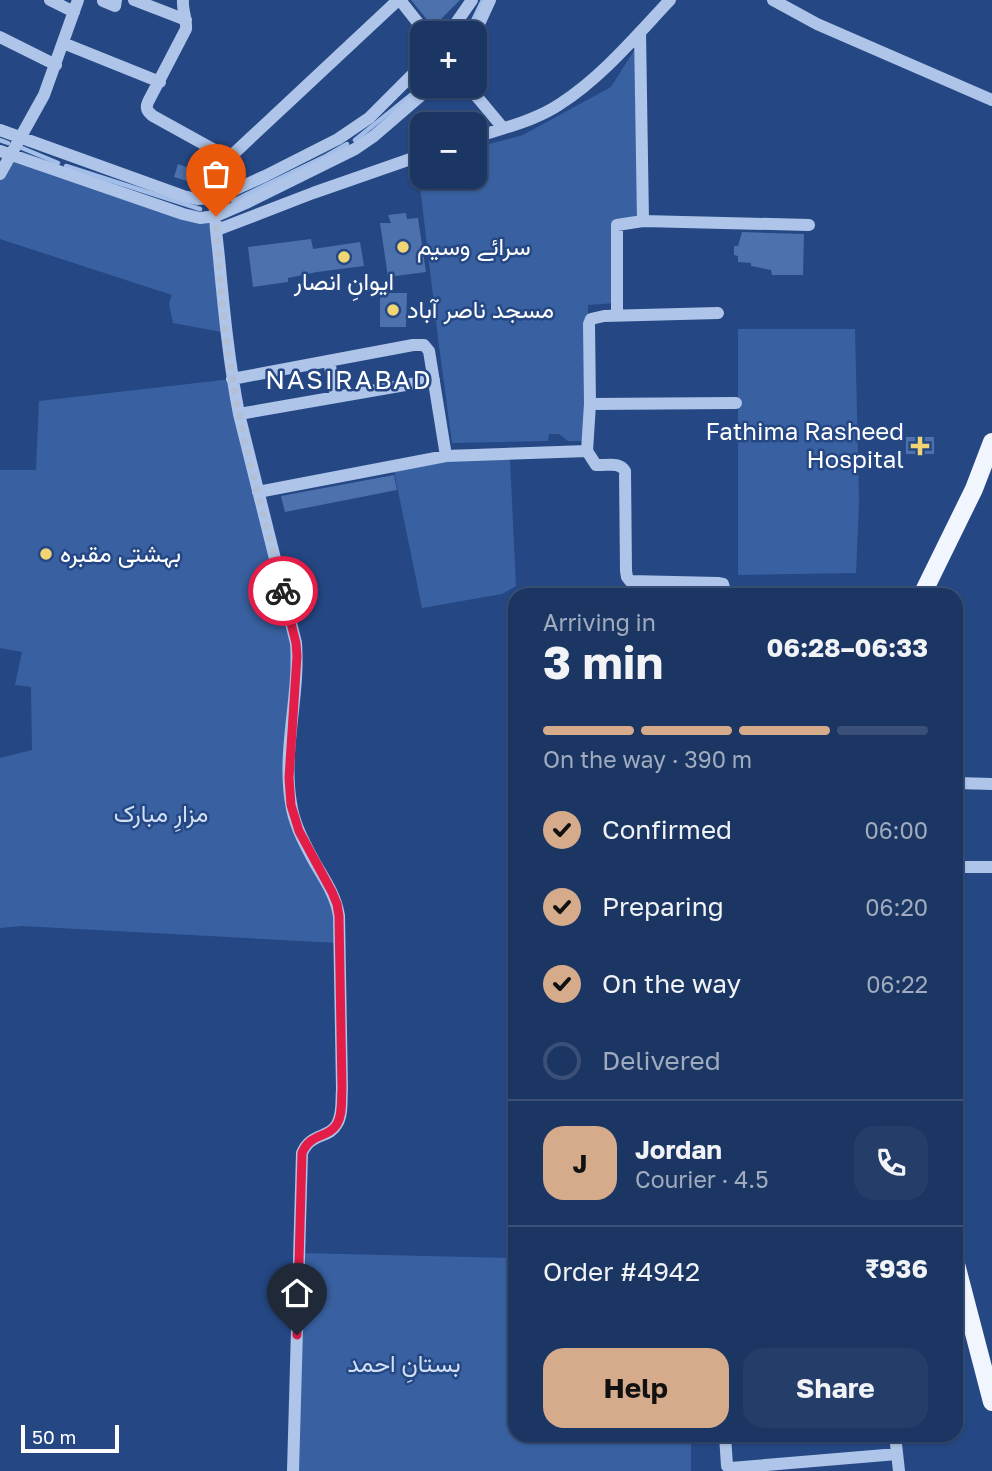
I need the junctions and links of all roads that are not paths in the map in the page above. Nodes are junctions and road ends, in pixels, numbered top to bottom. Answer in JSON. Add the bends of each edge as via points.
{"nodes":[{"id":1,"x":50,"y":0,"type":"edge"},
{"id":2,"x":134,"y":0,"type":"edge"},
{"id":3,"x":183,"y":0,"type":"edge"},
{"id":4,"x":399,"y":0,"type":"edge"},
{"id":5,"x":472,"y":0,"type":"edge"},
{"id":6,"x":490,"y":0,"type":"edge"},
{"id":7,"x":670,"y":0,"type":"edge"},
{"id":8,"x":773,"y":0,"type":"edge"},
{"id":9,"x":76,"y":6,"type":"edge"},
{"id":10,"x":186,"y":20,"type":"junction"},
{"id":11,"x":416,"y":21,"type":"edge"},
{"id":12,"x":457,"y":21,"type":"edge"},
{"id":13,"x":480,"y":21,"type":"edge"},
{"id":14,"x":639,"y":32,"type":"junction"},
{"id":15,"x":0,"y":37,"type":"edge"},
{"id":16,"x":63,"y":43,"type":"junction"},
{"id":17,"x":56,"y":65,"type":"junction"},
{"id":18,"x":410,"y":77,"type":"edge"},
{"id":19,"x":160,"y":82,"type":"junction"},
{"id":20,"x":418,"y":98,"type":"edge"},
{"id":21,"x":478,"y":98,"type":"edge"},
{"id":22,"x":992,"y":100,"type":"edge"},
{"id":23,"x":503,"y":128,"type":"junction"},
{"id":24,"x":0,"y":130,"type":"edge"},
{"id":25,"x":346,"y":134,"type":"junction"},
{"id":26,"x":487,"y":134,"type":"edge"},
{"id":27,"x":20,"y":137,"type":"junction"},
{"id":28,"x":355,"y":149,"type":"junction"},
{"id":29,"x":6,"y":153,"type":"edge"},
{"id":30,"x":410,"y":159,"type":"edge"},
{"id":31,"x":228,"y":161,"type":"junction"},
{"id":32,"x":0,"y":174,"type":"edge"},
{"id":33,"x":216,"y":193,"type":"junction"},
{"id":34,"x":216,"y":216,"type":"junction"},
{"id":35,"x":643,"y":221,"type":"junction"},
{"id":36,"x":809,"y":225,"type":"dead end"},
{"id":37,"x":217,"y":230,"type":"junction"},
{"id":38,"x":718,"y":313,"type":"dead end"},
{"id":39,"x":617,"y":316,"type":"junction"},
{"id":40,"x":329,"y":361,"type":"junction"},
{"id":41,"x":232,"y":379,"type":"junction"},
{"id":42,"x":434,"y":380,"type":"junction"},
{"id":43,"x":336,"y":397,"type":"junction"},
{"id":44,"x":736,"y":403,"type":"dead end"},
{"id":45,"x":590,"y":404,"type":"junction"},
{"id":46,"x":239,"y":414,"type":"junction"},
{"id":47,"x":992,"y":442,"type":"edge"},
{"id":48,"x":587,"y":451,"type":"junction"},
{"id":49,"x":446,"y":456,"type":"junction"},
{"id":50,"x":258,"y":492,"type":"junction"},
{"id":51,"x":724,"y":588,"type":"edge"},
{"id":52,"x":925,"y":588,"type":"edge"},
{"id":53,"x":963,"y":783,"type":"edge"},
{"id":54,"x":992,"y":784,"type":"edge"},
{"id":55,"x":963,"y":867,"type":"edge"},
{"id":56,"x":992,"y":867,"type":"edge"},
{"id":57,"x":963,"y":1324,"type":"edge"},
{"id":58,"x":992,"y":1402,"type":"edge"},
{"id":59,"x":725,"y":1442,"type":"edge"},
{"id":60,"x":896,"y":1442,"type":"edge"},
{"id":61,"x":897,"y":1454,"type":"junction"},
{"id":62,"x":293,"y":1471,"type":"edge"},
{"id":63,"x":899,"y":1471,"type":"edge"}],
"edges":[{"from":1,"to":9,"type":"street"},
{"from":2,"to":10,"type":"street"},
{"from":3,"to":10,"type":"street"},
{"from":4,"to":11,"type":"street"},
{"from":4,"to":31,"type":"street"},
{"from":5,"to":12,"type":"street"},
{"from":6,"to":13,"type":"street"},
{"from":7,"to":14,"type":"street"},
{"from":8,"to":22,"type":"street","via":[[817,24]]},
{"from":9,"to":16,"type":"street"},
{"from":10,"to":19,"type":"street"},
{"from":14,"to":23,"type":"street","via":[[603,70],[558,106]]},
{"from":14,"to":35,"type":"street"},
{"from":15,"to":17,"type":"street"},
{"from":16,"to":17,"type":"street"},
{"from":16,"to":19,"type":"street"},
{"from":17,"to":27,"type":"street"},
{"from":18,"to":25,"type":"street"},
{"from":19,"to":31,"type":"street","via":[[146,106],[148,112]]},
{"from":20,"to":28,"type":"street"},
{"from":21,"to":23,"type":"street"},
{"from":23,"to":26,"type":"street"},
{"from":24,"to":27,"type":"street"},
{"from":25,"to":28,"type":"street"},
{"from":25,"to":33,"type":"street","via":[[265,176]]},
{"from":27,"to":29,"type":"street"},
{"from":27,"to":33,"type":"street","via":[[183,196],[197,199]]},
{"from":28,"to":34,"type":"street"},
{"from":29,"to":32,"type":"street"},
{"from":29,"to":34,"type":"street","via":[[183,215]]},
{"from":30,"to":37,"type":"street"},
{"from":31,"to":33,"type":"street"},
{"from":33,"to":34,"type":"street"},
{"from":34,"to":37,"type":"street"},
{"from":35,"to":36,"type":"street"},
{"from":35,"to":39,"type":"street","via":[[617,225]]},
{"from":37,"to":41,"type":"street"},
{"from":38,"to":39,"type":"street"},
{"from":39,"to":45,"type":"street","via":[[597,317],[589,324]]},
{"from":40,"to":41,"type":"street"},
{"from":40,"to":42,"type":"street","via":[[424,345]]},
{"from":40,"to":43,"type":"street"},
{"from":41,"to":46,"type":"street"},
{"from":42,"to":43,"type":"street"},
{"from":42,"to":49,"type":"street"},
{"from":43,"to":46,"type":"street"},
{"from":44,"to":45,"type":"street"},
{"from":45,"to":48,"type":"street"},
{"from":46,"to":50,"type":"street"},
{"from":47,"to":52,"type":"main road"},
{"from":48,"to":49,"type":"street"},
{"from":48,"to":51,"type":"street","via":[[596,465],[618,465],[625,471],[626,571],[630,581],[718,583]]},
{"from":49,"to":50,"type":"street"},
{"from":50,"to":62,"type":"street","via":[[296,643],[291,805],[339,916],[341,1115],[332,1130],[311,1140],[302,1153]]},
{"from":53,"to":54,"type":"street"},
{"from":55,"to":56,"type":"street"},
{"from":57,"to":58,"type":"main road"},
{"from":59,"to":61,"type":"street","via":[[726,1462],[731,1468]]},
{"from":60,"to":61,"type":"street"},
{"from":61,"to":63,"type":"street"}]}
